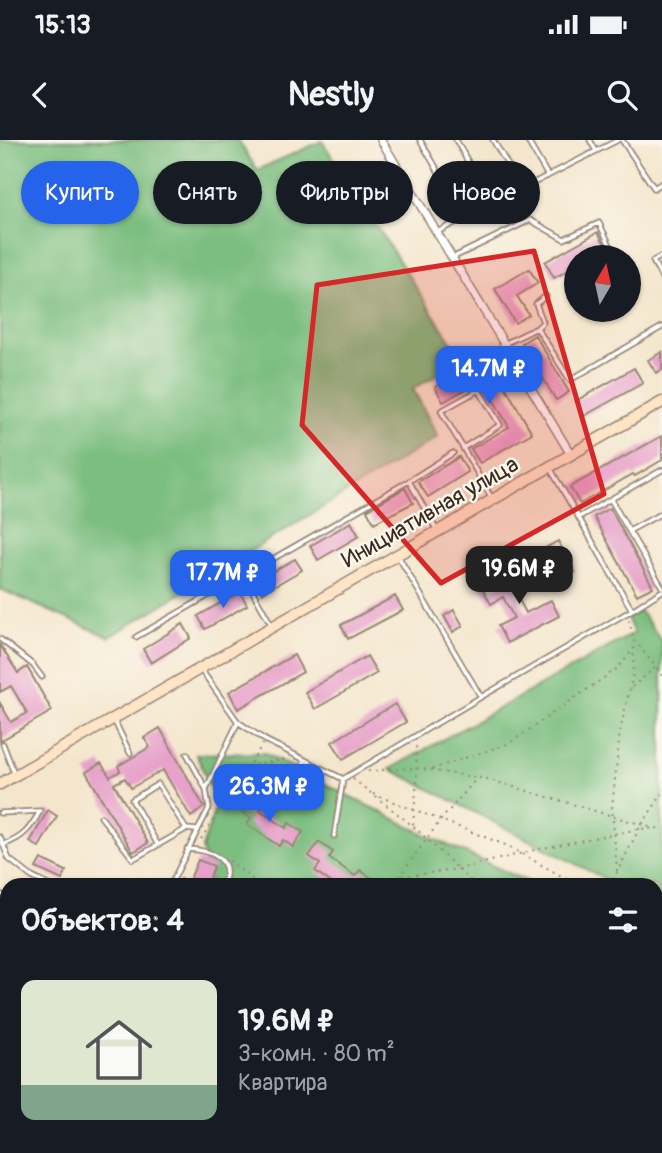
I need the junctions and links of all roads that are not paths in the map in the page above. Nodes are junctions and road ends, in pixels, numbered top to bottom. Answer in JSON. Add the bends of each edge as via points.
{"nodes":[{"id":1,"x":382,"y":140,"type":"edge"},
{"id":2,"x":420,"y":140,"type":"edge"},
{"id":3,"x":456,"y":140,"type":"edge"},
{"id":4,"x":493,"y":140,"type":"edge"},
{"id":5,"x":527,"y":140,"type":"edge"},
{"id":6,"x":590,"y":140,"type":"edge"},
{"id":7,"x":620,"y":140,"type":"edge"},
{"id":8,"x":596,"y":151,"type":"junction"},
{"id":9,"x":432,"y":161,"type":"edge"},
{"id":10,"x":467,"y":161,"type":"edge"},
{"id":11,"x":505,"y":161,"type":"edge"},
{"id":12,"x":548,"y":176,"type":"junction"},
{"id":13,"x":540,"y":180,"type":"edge"},
{"id":14,"x":662,"y":183,"type":"edge"},
{"id":15,"x":452,"y":224,"type":"edge"},
{"id":16,"x":437,"y":232,"type":"junction"},
{"id":17,"x":610,"y":245,"type":"edge"},
{"id":18,"x":662,"y":256,"type":"edge"},
{"id":19,"x":452,"y":258,"type":"junction"},
{"id":20,"x":662,"y":278,"type":"edge"},
{"id":21,"x":547,"y":296,"type":"dead end"},
{"id":22,"x":662,"y":327,"type":"edge"},
{"id":23,"x":537,"y":328,"type":"junction"},
{"id":24,"x":504,"y":344,"type":"junction"},
{"id":25,"x":660,"y":407,"type":"edge"},
{"id":26,"x":463,"y":448,"type":"junction"},
{"id":27,"x":453,"y":453,"type":"dead end"},
{"id":28,"x":570,"y":453,"type":"junction"},
{"id":29,"x":549,"y":466,"type":"junction"},
{"id":30,"x":662,"y":470,"type":"edge"},
{"id":31,"x":409,"y":481,"type":"junction"},
{"id":32,"x":492,"y":499,"type":"junction"},
{"id":33,"x":611,"y":499,"type":"junction"},
{"id":34,"x":662,"y":513,"type":"edge"},
{"id":35,"x":579,"y":517,"type":"junction"},
{"id":36,"x":437,"y":531,"type":"junction"},
{"id":37,"x":629,"y":531,"type":"junction"},
{"id":38,"x":396,"y":554,"type":"junction"},
{"id":39,"x":244,"y":576,"type":"junction"},
{"id":40,"x":662,"y":589,"type":"edge"},
{"id":41,"x":630,"y":611,"type":"junction"},
{"id":42,"x":272,"y":626,"type":"junction"},
{"id":43,"x":136,"y":637,"type":"dead end"},
{"id":44,"x":0,"y":639,"type":"edge"},
{"id":45,"x":200,"y":668,"type":"junction"},
{"id":46,"x":42,"y":677,"type":"dead end"},
{"id":47,"x":481,"y":698,"type":"junction"},
{"id":48,"x":113,"y":719,"type":"junction"},
{"id":49,"x":239,"y":722,"type":"junction"},
{"id":50,"x":3,"y":744,"type":"dead end"},
{"id":51,"x":130,"y":753,"type":"dead end"},
{"id":52,"x":187,"y":754,"type":"dead end"},
{"id":53,"x":304,"y":760,"type":"junction"},
{"id":54,"x":15,"y":775,"type":"junction"},
{"id":55,"x":302,"y":777,"type":"dead end"},
{"id":56,"x":343,"y":779,"type":"junction"},
{"id":57,"x":0,"y":784,"type":"edge"},
{"id":58,"x":206,"y":789,"type":"junction"},
{"id":59,"x":0,"y":813,"type":"edge"},
{"id":60,"x":101,"y":817,"type":"dead end"},
{"id":61,"x":186,"y":829,"type":"junction"},
{"id":62,"x":196,"y":830,"type":"junction"},
{"id":63,"x":334,"y":836,"type":"dead end"},
{"id":64,"x":0,"y":837,"type":"edge"},
{"id":65,"x":5,"y":844,"type":"junction"},
{"id":66,"x":158,"y":845,"type":"junction"},
{"id":67,"x":187,"y":849,"type":"junction"},
{"id":68,"x":35,"y":878,"type":"edge"},
{"id":69,"x":174,"y":878,"type":"edge"},
{"id":70,"x":226,"y":878,"type":"edge"}],
"edges":[{"from":1,"to":16,"type":"street"},
{"from":2,"to":9,"type":"lane"},
{"from":3,"to":10,"type":"lane"},
{"from":4,"to":11,"type":"lane"},
{"from":5,"to":12,"type":"lane"},
{"from":6,"to":8,"type":"lane"},
{"from":7,"to":8,"type":"lane"},
{"from":7,"to":14,"type":"lane","via":[[654,188]]},
{"from":8,"to":12,"type":"lane"},
{"from":12,"to":13,"type":"lane"},
{"from":15,"to":16,"type":"lane"},
{"from":16,"to":19,"type":"street"},
{"from":17,"to":19,"type":"lane","via":[[599,223],[564,239],[530,220]]},
{"from":18,"to":20,"type":"lane","via":[[653,261]]},
{"from":19,"to":24,"type":"street"},
{"from":21,"to":23,"type":"lane","via":[[536,304],[543,322]]},
{"from":22,"to":23,"type":"lane","via":[[570,380]]},
{"from":23,"to":24,"type":"lane"},
{"from":24,"to":28,"type":"street"},
{"from":25,"to":28,"type":"main road","name":"Инициативная улица"},
{"from":26,"to":26,"type":"lane","via":[[500,425],[479,390],[441,411]]},
{"from":26,"to":32,"type":"lane"},
{"from":27,"to":31,"type":"lane"},
{"from":28,"to":29,"type":"main road","name":"Инициативная улица"},
{"from":29,"to":32,"type":"main road","name":"Инициативная улица"},
{"from":29,"to":35,"type":"lane"},
{"from":30,"to":33,"type":"lane"},
{"from":31,"to":36,"type":"lane"},
{"from":31,"to":39,"type":"lane"},
{"from":32,"to":36,"type":"main road","name":"Инициативная улица"},
{"from":33,"to":35,"type":"lane"},
{"from":33,"to":37,"type":"lane"},
{"from":34,"to":37,"type":"lane"},
{"from":35,"to":41,"type":"lane"},
{"from":36,"to":38,"type":"main road","name":"Инициативная улица"},
{"from":37,"to":40,"type":"lane"},
{"from":38,"to":42,"type":"main road","name":"Инициативная улица"},
{"from":38,"to":47,"type":"lane"},
{"from":39,"to":42,"type":"lane"},
{"from":39,"to":43,"type":"lane"},
{"from":40,"to":41,"type":"lane"},
{"from":41,"to":47,"type":"lane"},
{"from":42,"to":45,"type":"main road","name":"Инициативная улица"},
{"from":44,"to":46,"type":"lane"},
{"from":45,"to":48,"type":"main road","name":"Инициативная улица"},
{"from":45,"to":49,"type":"lane"},
{"from":47,"to":56,"type":"lane"},
{"from":48,"to":51,"type":"lane"},
{"from":48,"to":54,"type":"main road","name":"Инициативная улица"},
{"from":49,"to":53,"type":"lane"},
{"from":49,"to":58,"type":"lane"},
{"from":50,"to":54,"type":"lane"},
{"from":52,"to":58,"type":"lane"},
{"from":53,"to":55,"type":"lane"},
{"from":53,"to":56,"type":"lane"},
{"from":54,"to":57,"type":"main road","name":"Инициативная улица"},
{"from":56,"to":63,"type":"lane"},
{"from":58,"to":62,"type":"lane","via":[[209,808]]},
{"from":59,"to":65,"type":"lane","via":[[40,811],[20,839]]},
{"from":60,"to":66,"type":"lane","via":[[133,859]]},
{"from":61,"to":62,"type":"lane"},
{"from":61,"to":66,"type":"lane"},
{"from":61,"to":66,"type":"lane","via":[[158,784],[132,800]]},
{"from":62,"to":67,"type":"lane"},
{"from":64,"to":65,"type":"lane"},
{"from":65,"to":68,"type":"lane","via":[[9,859]]},
{"from":67,"to":69,"type":"lane"},
{"from":67,"to":70,"type":"lane","via":[[223,860]]}]}
